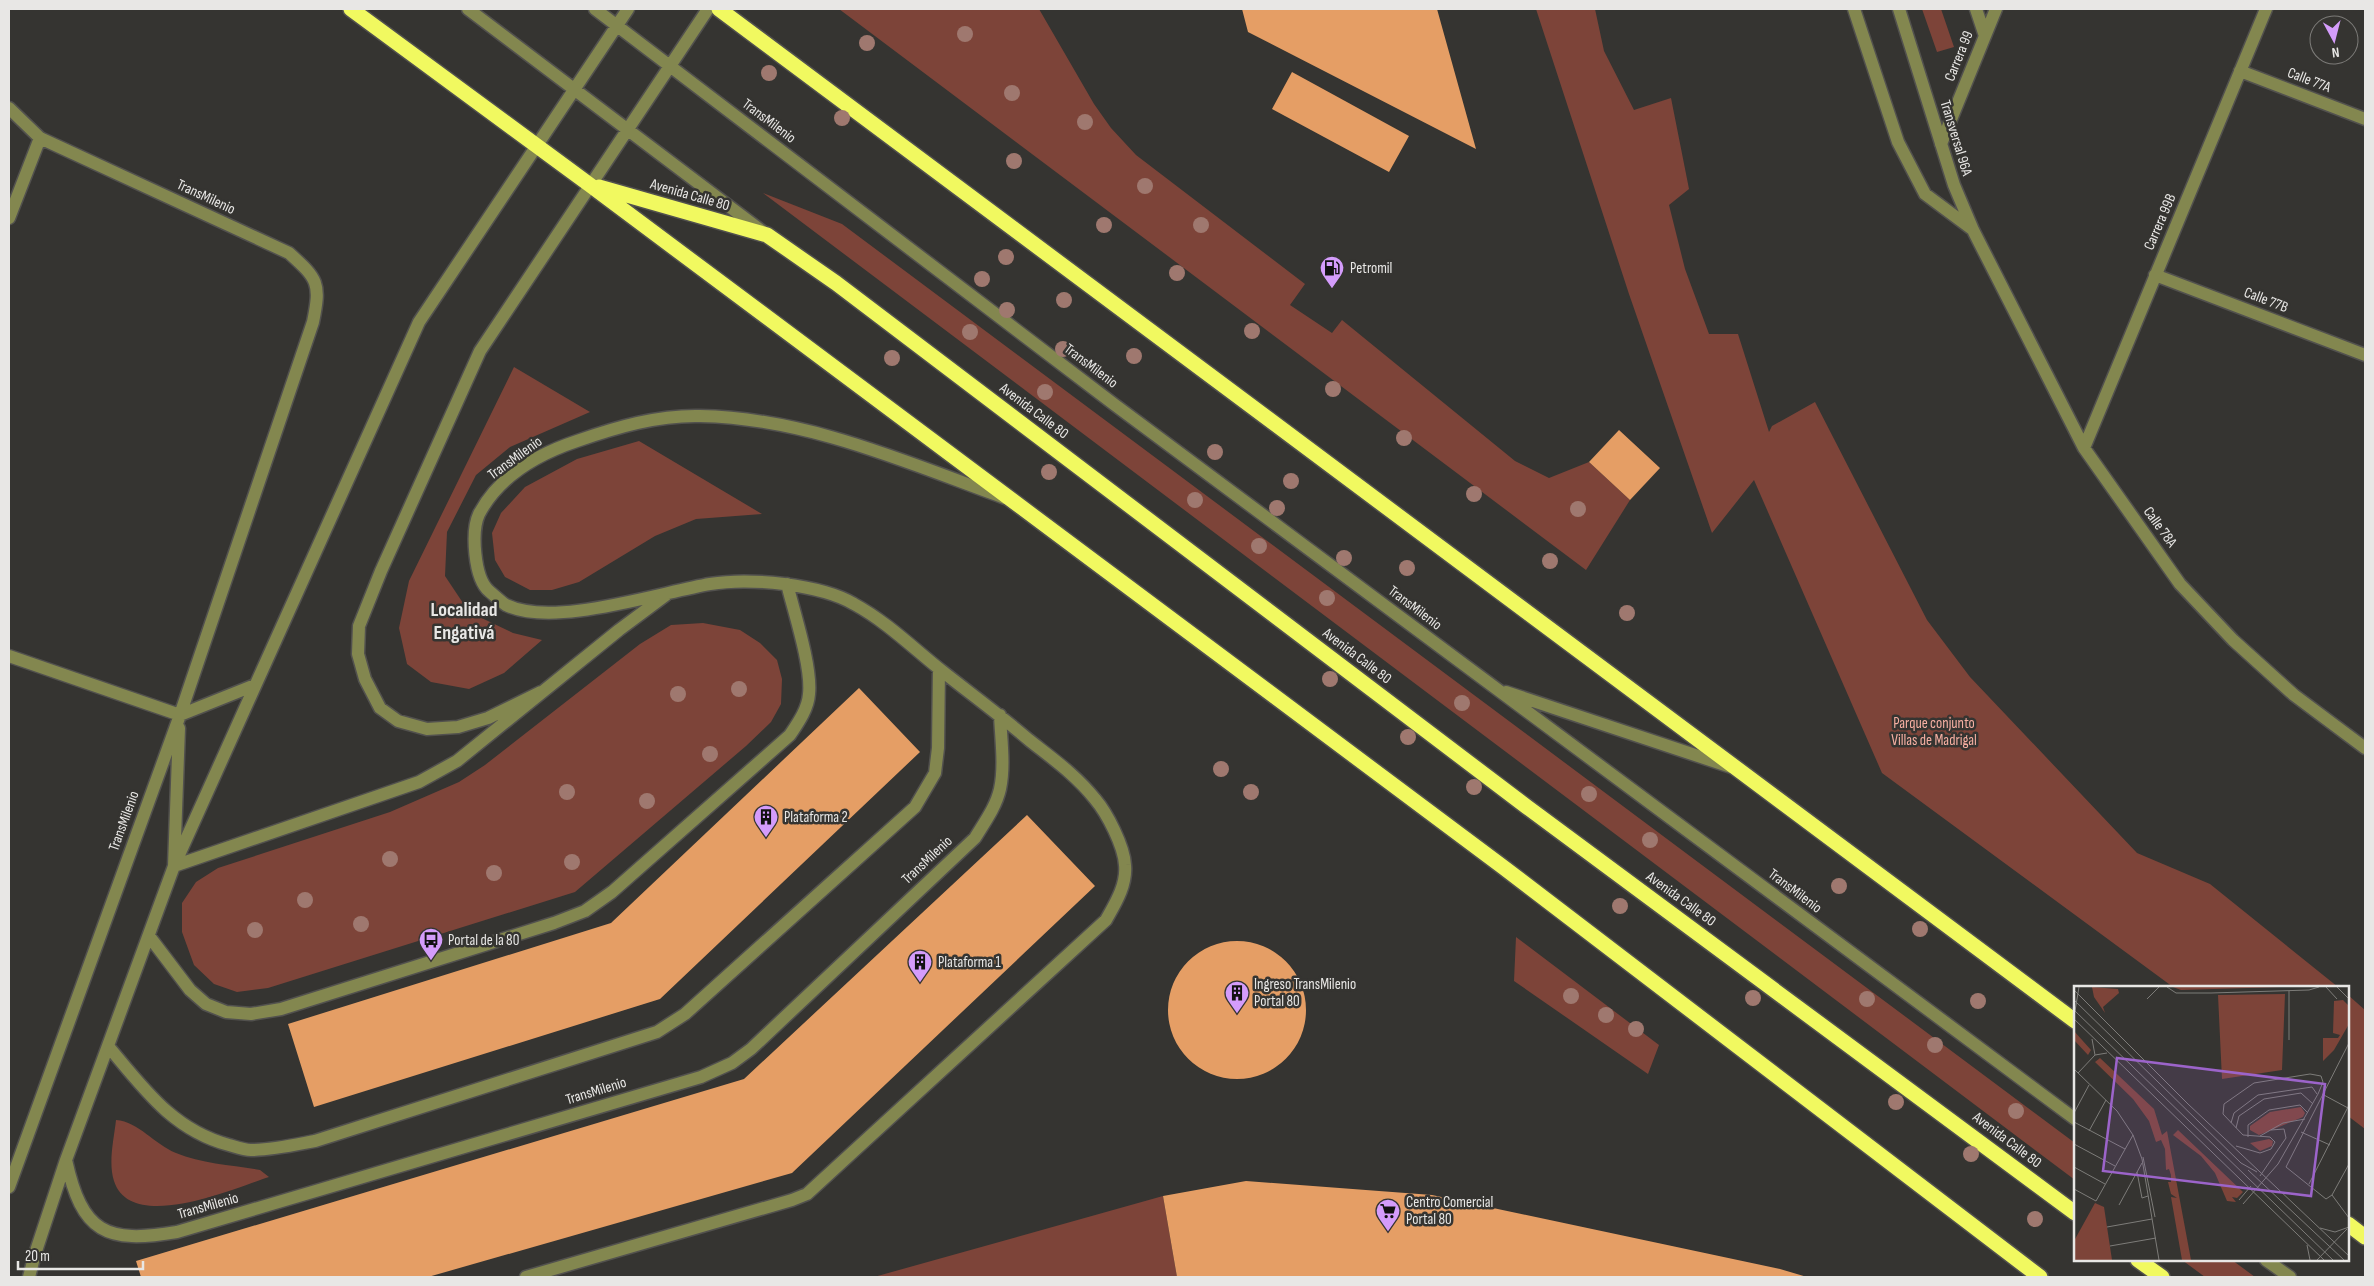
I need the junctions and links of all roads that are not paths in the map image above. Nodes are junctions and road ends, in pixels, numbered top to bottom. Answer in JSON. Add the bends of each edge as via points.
{"nodes":[{"id":1,"x":351,"y":9,"type":"edge"},
{"id":2,"x":468,"y":9,"type":"edge"},
{"id":3,"x":595,"y":9,"type":"edge"},
{"id":4,"x":628,"y":9,"type":"edge"},
{"id":5,"x":708,"y":9,"type":"edge"},
{"id":6,"x":719,"y":9,"type":"edge"},
{"id":7,"x":1854,"y":9,"type":"edge"},
{"id":8,"x":1899,"y":9,"type":"edge"},
{"id":9,"x":1976,"y":9,"type":"edge"},
{"id":10,"x":1996,"y":9,"type":"edge"},
{"id":11,"x":2266,"y":9,"type":"edge"},
{"id":12,"x":617,"y":25,"type":"junction"},
{"id":13,"x":1985,"y":36,"type":"junction"},
{"id":14,"x":670,"y":66,"type":"junction"},
{"id":15,"x":2240,"y":71,"type":"junction"},
{"id":16,"x":574,"y":89,"type":"junction"},
{"id":17,"x":9,"y":108,"type":"edge"},
{"id":18,"x":2365,"y":119,"type":"edge"},
{"id":19,"x":628,"y":129,"type":"junction"},
{"id":20,"x":40,"y":138,"type":"junction"},
{"id":21,"x":1941,"y":144,"type":"junction"},
{"id":22,"x":537,"y":145,"type":"junction"},
{"id":23,"x":590,"y":185,"type":"junction"},
{"id":24,"x":9,"y":218,"type":"edge"},
{"id":25,"x":1972,"y":230,"type":"junction"},
{"id":26,"x":767,"y":235,"type":"junction"},
{"id":27,"x":1993,"y":273,"type":"joint"},
{"id":28,"x":2155,"y":275,"type":"junction"},
{"id":29,"x":2365,"y":355,"type":"edge"},
{"id":30,"x":2084,"y":448,"type":"junction"},
{"id":31,"x":1014,"y":502,"type":"junction"},
{"id":32,"x":787,"y":584,"type":"junction"},
{"id":33,"x":672,"y":592,"type":"junction"},
{"id":34,"x":9,"y":656,"type":"edge"},
{"id":35,"x":939,"y":668,"type":"junction"},
{"id":36,"x":255,"y":685,"type":"junction"},
{"id":37,"x":1495,"y":688,"type":"junction"},
{"id":38,"x":541,"y":692,"type":"junction"},
{"id":39,"x":180,"y":715,"type":"junction"},
{"id":40,"x":1000,"y":715,"type":"junction"},
{"id":41,"x":2365,"y":748,"type":"edge"},
{"id":42,"x":1738,"y":770,"type":"junction"},
{"id":43,"x":174,"y":866,"type":"junction"},
{"id":44,"x":149,"y":936,"type":"junction"},
{"id":45,"x":2074,"y":1020,"type":"edge"},
{"id":46,"x":108,"y":1046,"type":"junction"},
{"id":47,"x":2074,"y":1118,"type":"edge"},
{"id":48,"x":66,"y":1160,"type":"junction"},
{"id":49,"x":13,"y":1161,"type":"edge"},
{"id":50,"x":9,"y":1187,"type":"edge"},
{"id":51,"x":2074,"y":1212,"type":"edge"},
{"id":52,"x":2349,"y":1225,"type":"edge"},
{"id":53,"x":2365,"y":1237,"type":"edge"},
{"id":54,"x":2139,"y":1261,"type":"edge"},
{"id":55,"x":2267,"y":1261,"type":"edge"},
{"id":56,"x":29,"y":1277,"type":"edge"},
{"id":57,"x":526,"y":1277,"type":"edge"},
{"id":58,"x":2040,"y":1277,"type":"edge"},
{"id":59,"x":2162,"y":1277,"type":"edge"},
{"id":60,"x":2290,"y":1277,"type":"edge"}],
"edges":[{"from":1,"to":22,"type":"highway","name":"Avenida Calle 80"},
{"from":2,"to":16,"type":"street"},
{"from":3,"to":12,"type":"street","name":"TransMilenio"},
{"from":4,"to":12,"type":"street","name":"TransMilenio"},
{"from":5,"to":14,"type":"street","name":"TransMilenio"},
{"from":6,"to":42,"type":"highway"},
{"from":7,"to":25,"type":"street","via":[[1898,142],[1920,185],[1925,194]]},
{"from":8,"to":21,"type":"street","name":"Transversal 96A"},
{"from":9,"to":13,"type":"street"},
{"from":10,"to":13,"type":"street","name":"Carrera 99"},
{"from":11,"to":15,"type":"street","name":"Carrera 99B"},
{"from":12,"to":14,"type":"street","name":"TransMilenio"},
{"from":12,"to":16,"type":"street","name":"TransMilenio"},
{"from":13,"to":21,"type":"street","name":"Carrera 99"},
{"from":14,"to":19,"type":"street","name":"TransMilenio"},
{"from":14,"to":37,"type":"street","name":"TransMilenio"},
{"from":15,"to":18,"type":"street","name":"Calle 77A"},
{"from":15,"to":28,"type":"street","name":"Carrera 99B"},
{"from":16,"to":19,"type":"street"},
{"from":16,"to":22,"type":"street","name":"TransMilenio"},
{"from":17,"to":20,"type":"street","name":"TransMilenio"},
{"from":19,"to":23,"type":"street","name":"TransMilenio"},
{"from":19,"to":26,"type":"street"},
{"from":20,"to":24,"type":"street"},
{"from":20,"to":39,"type":"street","name":"TransMilenio","via":[[289,253],[312,273],[318,297],[313,322]]},
{"from":21,"to":25,"type":"street","name":"Transversal 96A"},
{"from":22,"to":23,"type":"highway","name":"Avenida Calle 80"},
{"from":22,"to":36,"type":"street","name":"TransMilenio","via":[[419,322]]},
{"from":23,"to":26,"type":"highway","name":"Avenida Calle 80"},
{"from":23,"to":31,"type":"highway","name":"Avenida Calle 80"},
{"from":23,"to":38,"type":"street","name":"TransMilenio","via":[[480,351],[359,626],[358,654],[365,679],[380,708],[398,721],[427,729],[458,727],[488,718]]},
{"from":25,"to":27,"type":"street","name":"Transversal 96A"},
{"from":26,"to":51,"type":"highway","name":"Avenida Calle 80","via":[[836,282],[1527,807]]},
{"from":27,"to":30,"type":"street","name":"Calle 78A"},
{"from":28,"to":29,"type":"street","name":"Calle 77B"},
{"from":28,"to":30,"type":"street","name":"Carrera 99B"},
{"from":30,"to":41,"type":"street","name":"Calle 78A","via":[[2186,591],[2233,640],[2294,695]]},
{"from":31,"to":33,"type":"street","name":"TransMilenio","via":[[839,438],[756,420],[697,416],[636,422],[546,452],[508,478],[490,496],[477,519],[477,568],[484,588],[507,605],[539,613]]},
{"from":31,"to":58,"type":"highway","name":"Avenida Calle 80","via":[[1503,867]]},
{"from":32,"to":33,"type":"street","name":"TransMilenio","via":[[740,582]]},
{"from":32,"to":35,"type":"street","name":"TransMilenio","via":[[851,602],[887,624]]},
{"from":32,"to":44,"type":"street","via":[[808,672],[810,693],[803,715],[790,735],[612,892],[585,911],[281,1009],[251,1014],[226,1012],[206,1004],[190,990]]},
{"from":33,"to":38,"type":"street","name":"TransMilenio"},
{"from":34,"to":39,"type":"street"},
{"from":35,"to":40,"type":"street","name":"TransMilenio"},
{"from":35,"to":46,"type":"street","via":[[935,773],[916,808],[685,1014],[657,1032],[315,1141],[250,1150],[208,1140],[178,1122],[153,1100]]},
{"from":36,"to":39,"type":"street"},
{"from":36,"to":43,"type":"street","name":"TransMilenio"},
{"from":37,"to":42,"type":"street","name":"TransMilenio"},
{"from":37,"to":47,"type":"street","name":"TransMilenio"},
{"from":38,"to":43,"type":"street","name":"TransMilenio","via":[[457,761],[419,782]]},
{"from":39,"to":43,"type":"street","name":"TransMilenio"},
{"from":39,"to":49,"type":"street","name":"TransMilenio"},
{"from":40,"to":48,"type":"street","name":"TransMilenio","via":[[1000,790],[975,838],[751,1049],[732,1063],[701,1077],[533,1127],[177,1232],[144,1238],[117,1236],[95,1224],[83,1210],[72,1188]]},
{"from":40,"to":57,"type":"street","name":"TransMilenio","via":[[1071,772],[1098,802],[1116,834],[1125,866],[1120,896],[1106,920],[808,1194]]},
{"from":42,"to":45,"type":"highway"},
{"from":43,"to":44,"type":"street","name":"TransMilenio"},
{"from":44,"to":46,"type":"street","name":"TransMilenio"},
{"from":46,"to":48,"type":"street","name":"TransMilenio"},
{"from":48,"to":56,"type":"street","name":"TransMilenio"},
{"from":49,"to":50,"type":"street","name":"TransMilenio"},
{"from":52,"to":53,"type":"highway"},
{"from":54,"to":59,"type":"highway"},
{"from":55,"to":60,"type":"street"}]}
